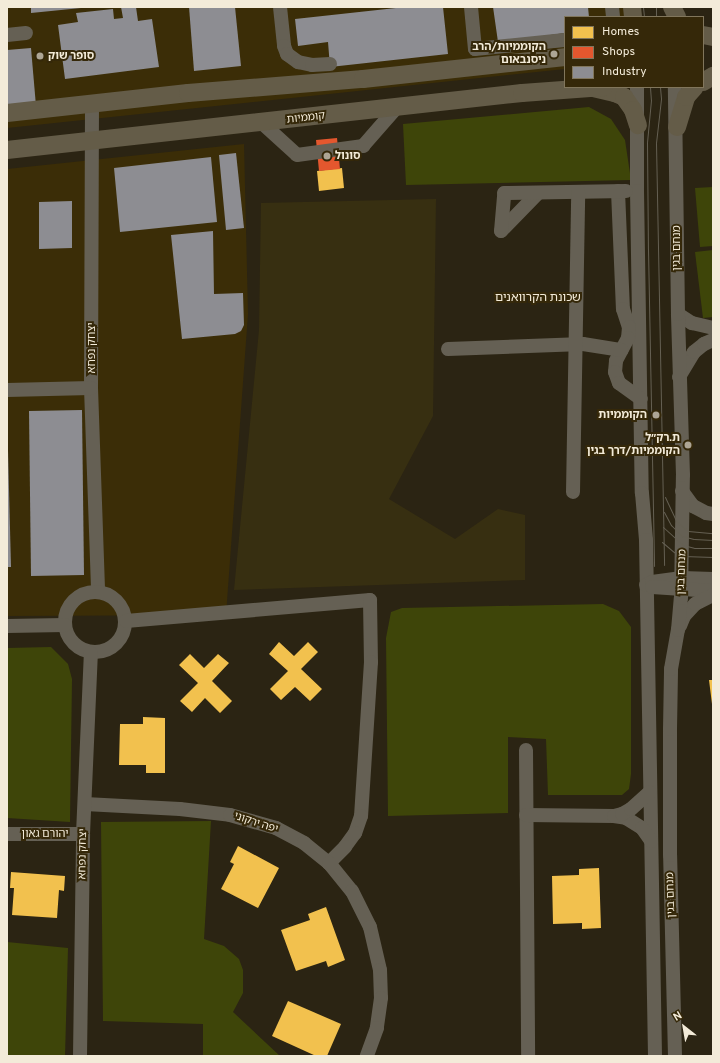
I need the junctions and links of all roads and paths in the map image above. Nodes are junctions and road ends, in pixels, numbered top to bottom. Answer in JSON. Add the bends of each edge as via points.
{"nodes":[{"id":1,"x":280,"y":7,"type":"edge"},
{"id":2,"x":471,"y":7,"type":"edge"},
{"id":3,"x":671,"y":7,"type":"edge"},
{"id":4,"x":676,"y":16,"type":"edge"},
{"id":5,"x":26,"y":33,"type":"dead end"},
{"id":6,"x":7,"y":35,"type":"edge"},
{"id":7,"x":564,"y":40,"type":"edge"},
{"id":8,"x":564,"y":57,"type":"edge"},
{"id":9,"x":330,"y":64,"type":"dead end"},
{"id":10,"x":713,"y":76,"type":"edge"},
{"id":11,"x":704,"y":81,"type":"edge"},
{"id":12,"x":586,"y":88,"type":"edge"},
{"id":13,"x":602,"y":88,"type":"edge"},
{"id":14,"x":638,"y":88,"type":"edge"},
{"id":15,"x":675,"y":88,"type":"edge"},
{"id":16,"x":695,"y":88,"type":"edge"},
{"id":17,"x":92,"y":104,"type":"junction"},
{"id":18,"x":397,"y":107,"type":"junction"},
{"id":19,"x":7,"y":113,"type":"edge"},
{"id":20,"x":262,"y":123,"type":"junction"},
{"id":21,"x":638,"y":125,"type":"junction"},
{"id":22,"x":677,"y":127,"type":"junction"},
{"id":23,"x":93,"y":141,"type":"junction"},
{"id":24,"x":7,"y":150,"type":"edge"},
{"id":25,"x":618,"y":191,"type":"junction"},
{"id":26,"x":636,"y":191,"type":"junction"},
{"id":27,"x":578,"y":192,"type":"junction"},
{"id":28,"x":538,"y":193,"type":"dead end"},
{"id":29,"x":678,"y":314,"type":"junction"},
{"id":30,"x":713,"y":328,"type":"edge"},
{"id":31,"x":713,"y":340,"type":"edge"},
{"id":32,"x":575,"y":344,"type":"junction"},
{"id":33,"x":448,"y":349,"type":"dead end"},
{"id":34,"x":622,"y":350,"type":"junction"},
{"id":35,"x":679,"y":377,"type":"junction"},
{"id":36,"x":91,"y":388,"type":"junction"},
{"id":37,"x":7,"y":390,"type":"edge"},
{"id":38,"x":641,"y":399,"type":"junction"},
{"id":39,"x":682,"y":491,"type":"junction"},
{"id":40,"x":573,"y":492,"type":"dead end"},
{"id":41,"x":713,"y":514,"type":"edge"},
{"id":42,"x":713,"y":579,"type":"edge"},
{"id":43,"x":681,"y":584,"type":"junction"},
{"id":44,"x":646,"y":585,"type":"junction"},
{"id":45,"x":713,"y":591,"type":"edge"},
{"id":46,"x":98,"y":592,"type":"junction"},
{"id":47,"x":713,"y":595,"type":"edge"},
{"id":48,"x":126,"y":622,"type":"junction"},
{"id":49,"x":7,"y":626,"type":"edge"},
{"id":50,"x":65,"y":626,"type":"junction"},
{"id":51,"x":678,"y":630,"type":"junction"},
{"id":52,"x":91,"y":653,"type":"junction"},
{"id":53,"x":526,"y":750,"type":"dead end"},
{"id":54,"x":650,"y":792,"type":"junction"},
{"id":55,"x":85,"y":804,"type":"junction"},
{"id":56,"x":526,"y":815,"type":"junction"},
{"id":57,"x":614,"y":816,"type":"junction"},
{"id":58,"x":7,"y":834,"type":"edge"},
{"id":59,"x":83,"y":834,"type":"junction"},
{"id":60,"x":651,"y":841,"type":"junction"},
{"id":61,"x":329,"y":863,"type":"junction"},
{"id":62,"x":80,"y":1056,"type":"edge"},
{"id":63,"x":367,"y":1056,"type":"edge"},
{"id":64,"x":528,"y":1056,"type":"edge"},
{"id":65,"x":655,"y":1056,"type":"edge"},
{"id":66,"x":675,"y":1056,"type":"edge"}],
"edges":[{"from":1,"to":9,"type":"street","via":[[287,54],[298,62],[312,65]]},
{"from":2,"to":7,"type":"street","via":[[475,49]]},
{"from":3,"to":4,"type":"main road"},
{"from":5,"to":6,"type":"street"},
{"from":8,"to":17,"type":"main road","via":[[363,80],[188,93]]},
{"from":10,"to":11,"type":"main road"},
{"from":12,"to":18,"type":"main road","name":"קוממיות"},
{"from":13,"to":21,"type":"main road","name":"קוממיות","via":[[624,97],[633,110]]},
{"from":14,"to":21,"type":"street","name":"מנחם בגין"},
{"from":15,"to":22,"type":"street","name":"מנחם בגין"},
{"from":16,"to":22,"type":"main road","via":[[686,97]]},
{"from":17,"to":19,"type":"main road"},
{"from":17,"to":23,"type":"street","name":"יצחק נפחא"},
{"from":18,"to":20,"type":"main road","name":"קוממיות"},
{"from":18,"to":20,"type":"street","via":[[363,146],[297,155]]},
{"from":20,"to":23,"type":"main road","name":"קוממיות"},
{"from":21,"to":26,"type":"street","name":"מנחם בגין"},
{"from":22,"to":29,"type":"street","name":"מנחם בגין"},
{"from":23,"to":24,"type":"main road","name":"קוממיות"},
{"from":23,"to":36,"type":"street","name":"יצחק נפחא"},
{"from":25,"to":26,"type":"street"},
{"from":25,"to":27,"type":"street"},
{"from":25,"to":34,"type":"street","via":[[623,309],[629,327],[628,338]]},
{"from":26,"to":38,"type":"street","name":"מנחם בגין"},
{"from":27,"to":28,"type":"street"},
{"from":27,"to":32,"type":"street"},
{"from":29,"to":30,"type":"street","via":[[692,322]]},
{"from":29,"to":35,"type":"street","name":"מנחם בגין"},
{"from":31,"to":35,"type":"street","via":[[694,352]]},
{"from":32,"to":33,"type":"street"},
{"from":32,"to":34,"type":"street"},
{"from":32,"to":40,"type":"street"},
{"from":34,"to":38,"type":"street","via":[[616,361],[615,372],[619,383]]},
{"from":35,"to":39,"type":"street","name":"מנחם בגין"},
{"from":36,"to":37,"type":"street"},
{"from":36,"to":46,"type":"street","name":"יצחק נפחא"},
{"from":38,"to":44,"type":"street","name":"מנחם בגין"},
{"from":39,"to":41,"type":"street","via":[[693,506]]},
{"from":39,"to":43,"type":"street","name":"מנחם בגין"},
{"from":42,"to":43,"type":"street"},
{"from":43,"to":44,"type":"street","via":[[664,589]]},
{"from":43,"to":45,"type":"street"},
{"from":43,"to":51,"type":"street","name":"מנחם בגין"},
{"from":44,"to":54,"type":"street","name":"מנחם בגין"},
{"from":46,"to":48,"type":"street","via":[[110,595],[118,602],[124,611]]},
{"from":46,"to":50,"type":"street","via":[[78,597],[70,605]]},
{"from":47,"to":51,"type":"street","via":[[695,604],[684,616]]},
{"from":48,"to":52,"type":"street","via":[[125,632],[120,641],[112,648]]},
{"from":48,"to":61,"type":"street","via":[[370,600],[371,662],[361,816],[355,833],[345,848]]},
{"from":49,"to":50,"type":"street"},
{"from":50,"to":52,"type":"street","via":[[72,642],[80,649]]},
{"from":51,"to":66,"type":"street","name":"מנחם בגין","via":[[671,669],[670,729]]},
{"from":52,"to":55,"type":"street","name":"יצחק נפחא"},
{"from":53,"to":56,"type":"street"},
{"from":54,"to":57,"type":"street","via":[[631,809]]},
{"from":54,"to":60,"type":"street","name":"מנחם בגין"},
{"from":55,"to":59,"type":"street","name":"יצחק נפחא"},
{"from":55,"to":61,"type":"street","name":"יפה ירקוני","via":[[180,809],[230,815],[276,828],[304,843]]},
{"from":56,"to":57,"type":"street"},
{"from":56,"to":64,"type":"street"},
{"from":57,"to":60,"type":"street","via":[[637,823]]},
{"from":58,"to":59,"type":"street","name":"יהורם גאון"},
{"from":59,"to":62,"type":"street","name":"יצחק נפחא"},
{"from":60,"to":65,"type":"street","name":"מנחם בגין"},
{"from":61,"to":63,"type":"street","name":"יפה ירקוני","via":[[352,891],[370,927],[380,970],[381,998],[377,1028]]}]}
